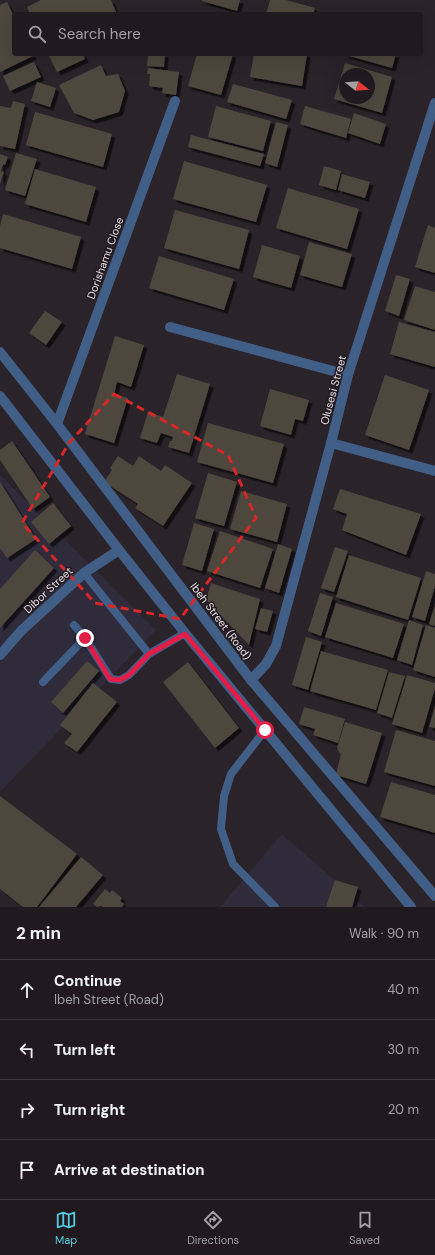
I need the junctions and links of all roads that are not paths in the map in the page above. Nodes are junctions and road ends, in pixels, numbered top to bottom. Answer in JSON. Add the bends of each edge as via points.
{"nodes":[{"id":1,"x":175,"y":101,"type":"dead end"},
{"id":2,"x":435,"y":104,"type":"edge"},
{"id":3,"x":170,"y":327,"type":"dead end"},
{"id":4,"x":0,"y":352,"type":"edge"},
{"id":5,"x":348,"y":375,"type":"junction"},
{"id":6,"x":0,"y":396,"type":"edge"},
{"id":7,"x":57,"y":424,"type":"junction"},
{"id":8,"x":331,"y":443,"type":"junction"},
{"id":9,"x":435,"y":471,"type":"edge"},
{"id":10,"x":119,"y":550,"type":"junction"},
{"id":11,"x":84,"y":573,"type":"junction"},
{"id":12,"x":74,"y":625,"type":"dead end"},
{"id":13,"x":185,"y":634,"type":"junction"},
{"id":14,"x":85,"y":638,"type":"junction"},
{"id":15,"x":149,"y":654,"type":"junction"},
{"id":16,"x":0,"y":655,"type":"edge"},
{"id":17,"x":251,"y":680,"type":"junction"},
{"id":18,"x":43,"y":682,"type":"dead end"},
{"id":19,"x":265,"y":730,"type":"junction"},
{"id":20,"x":435,"y":896,"type":"edge"},
{"id":21,"x":275,"y":907,"type":"edge"},
{"id":22,"x":412,"y":907,"type":"edge"}],
"edges":[{"from":1,"to":7,"type":"street","name":"Dorishamu Close"},
{"from":2,"to":5,"type":"street","name":"Olusesi Street"},
{"from":3,"to":5,"type":"street"},
{"from":4,"to":7,"type":"street","name":"Ibeh Street (Road)"},
{"from":5,"to":8,"type":"street","name":"Olusesi Street"},
{"from":6,"to":10,"type":"street"},
{"from":7,"to":17,"type":"street","name":"Ibeh Street (Road)"},
{"from":8,"to":9,"type":"street"},
{"from":8,"to":17,"type":"street","name":"Olusesi Street","via":[[276,646],[266,664]]},
{"from":10,"to":11,"type":"street","name":"Dibor Street"},
{"from":10,"to":13,"type":"street"},
{"from":11,"to":15,"type":"lane"},
{"from":11,"to":16,"type":"street","name":"Dibor Street","via":[[21,631]]},
{"from":12,"to":14,"type":"lane"},
{"from":13,"to":15,"type":"lane"},
{"from":13,"to":19,"type":"street"},
{"from":14,"to":15,"type":"lane","via":[[110,679],[120,680],[129,675]]},
{"from":14,"to":18,"type":"lane"},
{"from":17,"to":20,"type":"street","name":"Ibeh Street (Road)"},
{"from":19,"to":21,"type":"lane","via":[[231,774],[224,796],[222,829],[233,864]]},
{"from":19,"to":22,"type":"street"}]}
